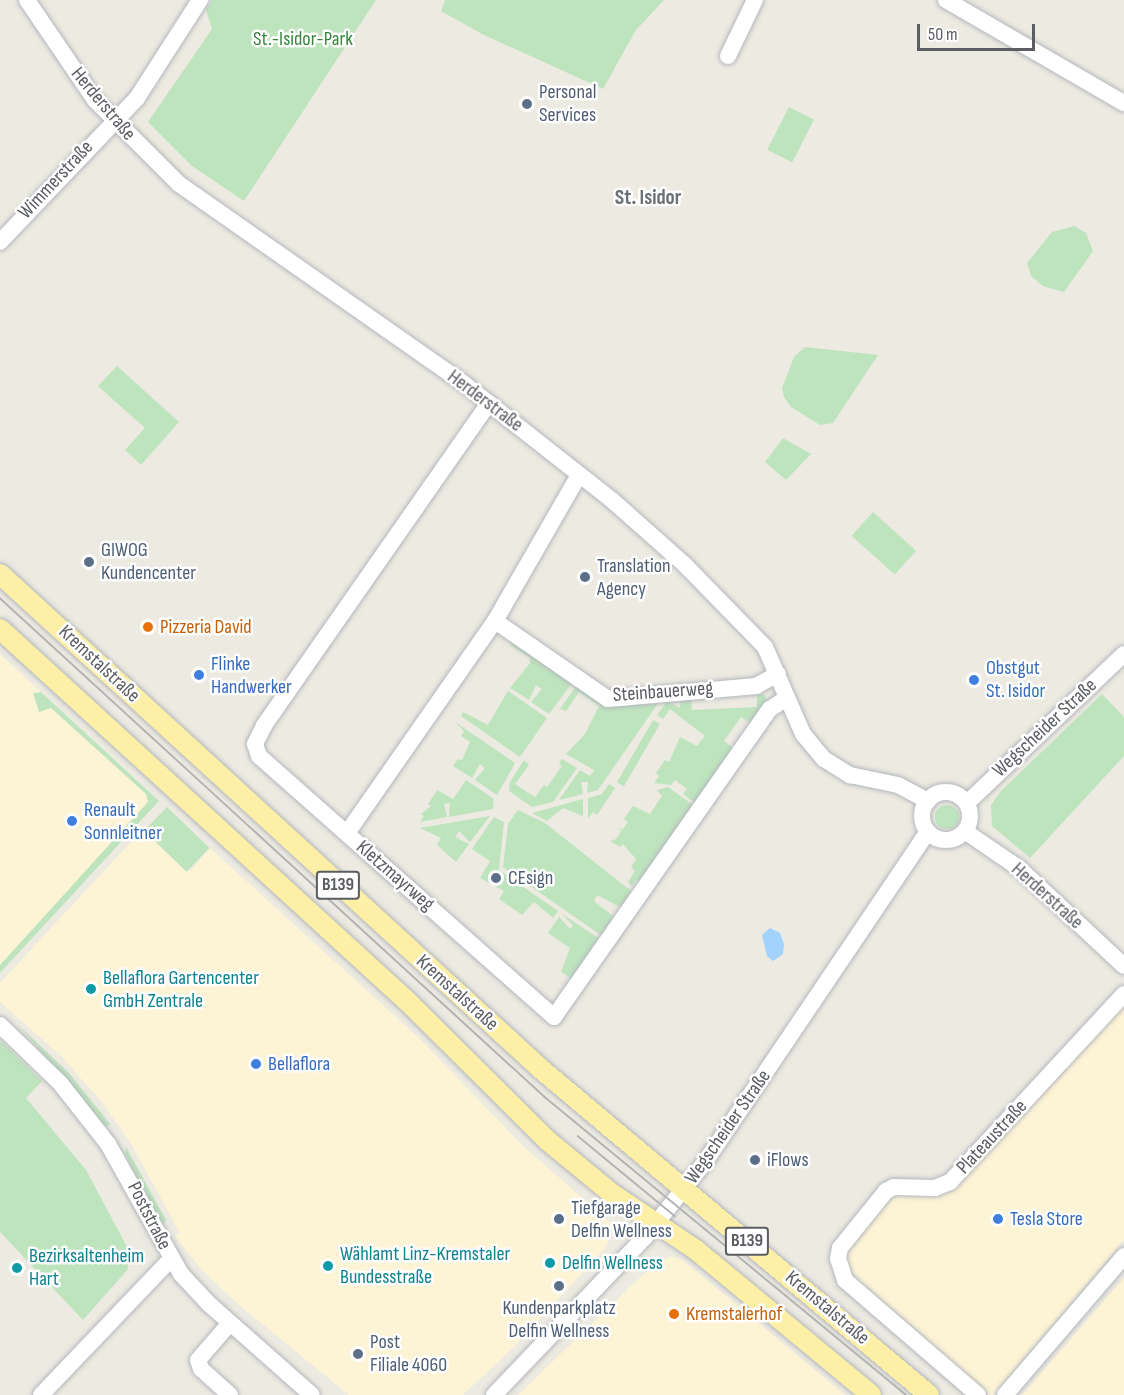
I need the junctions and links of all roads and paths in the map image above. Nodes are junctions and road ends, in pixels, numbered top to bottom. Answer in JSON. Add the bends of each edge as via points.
{"nodes":[{"id":1,"x":27,"y":0,"type":"edge"},
{"id":2,"x":200,"y":0,"type":"edge"},
{"id":3,"x":755,"y":0,"type":"edge"},
{"id":4,"x":946,"y":0,"type":"edge"},
{"id":5,"x":728,"y":56,"type":"dead end"},
{"id":6,"x":1124,"y":103,"type":"edge"},
{"id":7,"x":114,"y":120,"type":"junction"},
{"id":8,"x":0,"y":242,"type":"edge"},
{"id":9,"x":489,"y":403,"type":"junction"},
{"id":10,"x":579,"y":475,"type":"junction"},
{"id":11,"x":0,"y":574,"type":"edge"},
{"id":12,"x":495,"y":621,"type":"junction"},
{"id":13,"x":0,"y":629,"type":"edge"},
{"id":14,"x":1124,"y":654,"type":"edge"},
{"id":15,"x":778,"y":674,"type":"junction"},
{"id":16,"x":787,"y":698,"type":"junction"},
{"id":17,"x":927,"y":801,"type":"junction"},
{"id":18,"x":967,"y":803,"type":"junction"},
{"id":19,"x":928,"y":832,"type":"junction"},
{"id":20,"x":966,"y":832,"type":"junction"},
{"id":21,"x":347,"y":833,"type":"junction"},
{"id":22,"x":1124,"y":966,"type":"edge"},
{"id":23,"x":1124,"y":994,"type":"edge"},
{"id":24,"x":0,"y":1024,"type":"edge"},
{"id":25,"x":684,"y":1189,"type":"junction"},
{"id":26,"x":656,"y":1223,"type":"junction"},
{"id":27,"x":1124,"y":1256,"type":"edge"},
{"id":28,"x":171,"y":1259,"type":"junction"},
{"id":29,"x":230,"y":1323,"type":"junction"},
{"id":30,"x":41,"y":1395,"type":"edge"},
{"id":31,"x":230,"y":1395,"type":"edge"},
{"id":32,"x":312,"y":1395,"type":"edge"},
{"id":33,"x":494,"y":1395,"type":"edge"},
{"id":34,"x":871,"y":1395,"type":"edge"},
{"id":35,"x":929,"y":1395,"type":"edge"},
{"id":36,"x":978,"y":1395,"type":"edge"},
{"id":37,"x":1005,"y":1395,"type":"edge"}],
"edges":[{"from":1,"to":7,"type":"street","name":"Herderstraße","via":[[94,100]]},
{"from":2,"to":7,"type":"street","name":"Wimmerstraße","via":[[137,98]]},
{"from":3,"to":5,"type":"street"},
{"from":4,"to":6,"type":"street"},
{"from":7,"to":8,"type":"street","name":"Wimmerstraße"},
{"from":7,"to":9,"type":"street","name":"Herderstraße","via":[[155,163],[197,198]]},
{"from":9,"to":10,"type":"street","name":"Herderstraße"},
{"from":9,"to":21,"type":"street","name":"Kletzmayrweg","via":[[257,736],[259,756]]},
{"from":10,"to":12,"type":"street"},
{"from":10,"to":15,"type":"street","name":"Herderstraße","via":[[684,564],[748,627],[765,646]]},
{"from":11,"to":25,"type":"main road","name":"Kremstalstraße","number":"B139","via":[[542,1070]]},
{"from":12,"to":15,"type":"street","name":"Steinbauerweg","via":[[608,699],[756,686]]},
{"from":12,"to":21,"type":"street"},
{"from":13,"to":26,"type":"main road","name":"Kremstalstraße","number":"B139","via":[[399,993],[548,1141],[611,1193]]},
{"from":14,"to":18,"type":"street","name":"Wegscheider Straße"},
{"from":15,"to":16,"type":"street","name":"Herderstraße"},
{"from":16,"to":17,"type":"street","name":"Herderstraße","via":[[802,734],[824,759],[850,775],[898,784]]},
{"from":16,"to":21,"type":"street","name":"Kletzmayrweg","via":[[770,709],[554,1017]]},
{"from":17,"to":18,"type":"street","via":[[950,792]]},
{"from":17,"to":19,"type":"street","via":[[922,816]]},
{"from":18,"to":20,"type":"street","via":[[971,816]]},
{"from":19,"to":20,"type":"street","via":[[943,841]]},
{"from":19,"to":25,"type":"street","name":"Wegscheider Straße","via":[[735,1120]]},
{"from":20,"to":22,"type":"street","name":"Herderstraße","via":[[1020,869]]},
{"from":23,"to":36,"type":"street","name":"Plateaustraße","via":[[950,1182],[935,1188],[894,1187],[886,1191],[840,1248],[837,1259],[845,1280]]},
{"from":24,"to":28,"type":"street","name":"Poststraße","via":[[60,1083],[108,1144]]},
{"from":25,"to":26,"type":"street","name":"Wegscheider Straße"},
{"from":25,"to":35,"type":"main road","name":"Kremstalstraße","number":"B139"},
{"from":26,"to":33,"type":"street","name":"Wegscheider Straße"},
{"from":26,"to":34,"type":"main road","number":"B139","via":[[696,1250]]},
{"from":27,"to":37,"type":"street"},
{"from":28,"to":29,"type":"street","name":"Poststraße","via":[[192,1287]]},
{"from":28,"to":30,"type":"street"},
{"from":29,"to":31,"type":"street","via":[[198,1360],[201,1369]]},
{"from":29,"to":32,"type":"street","name":"Poststraße"}]}
